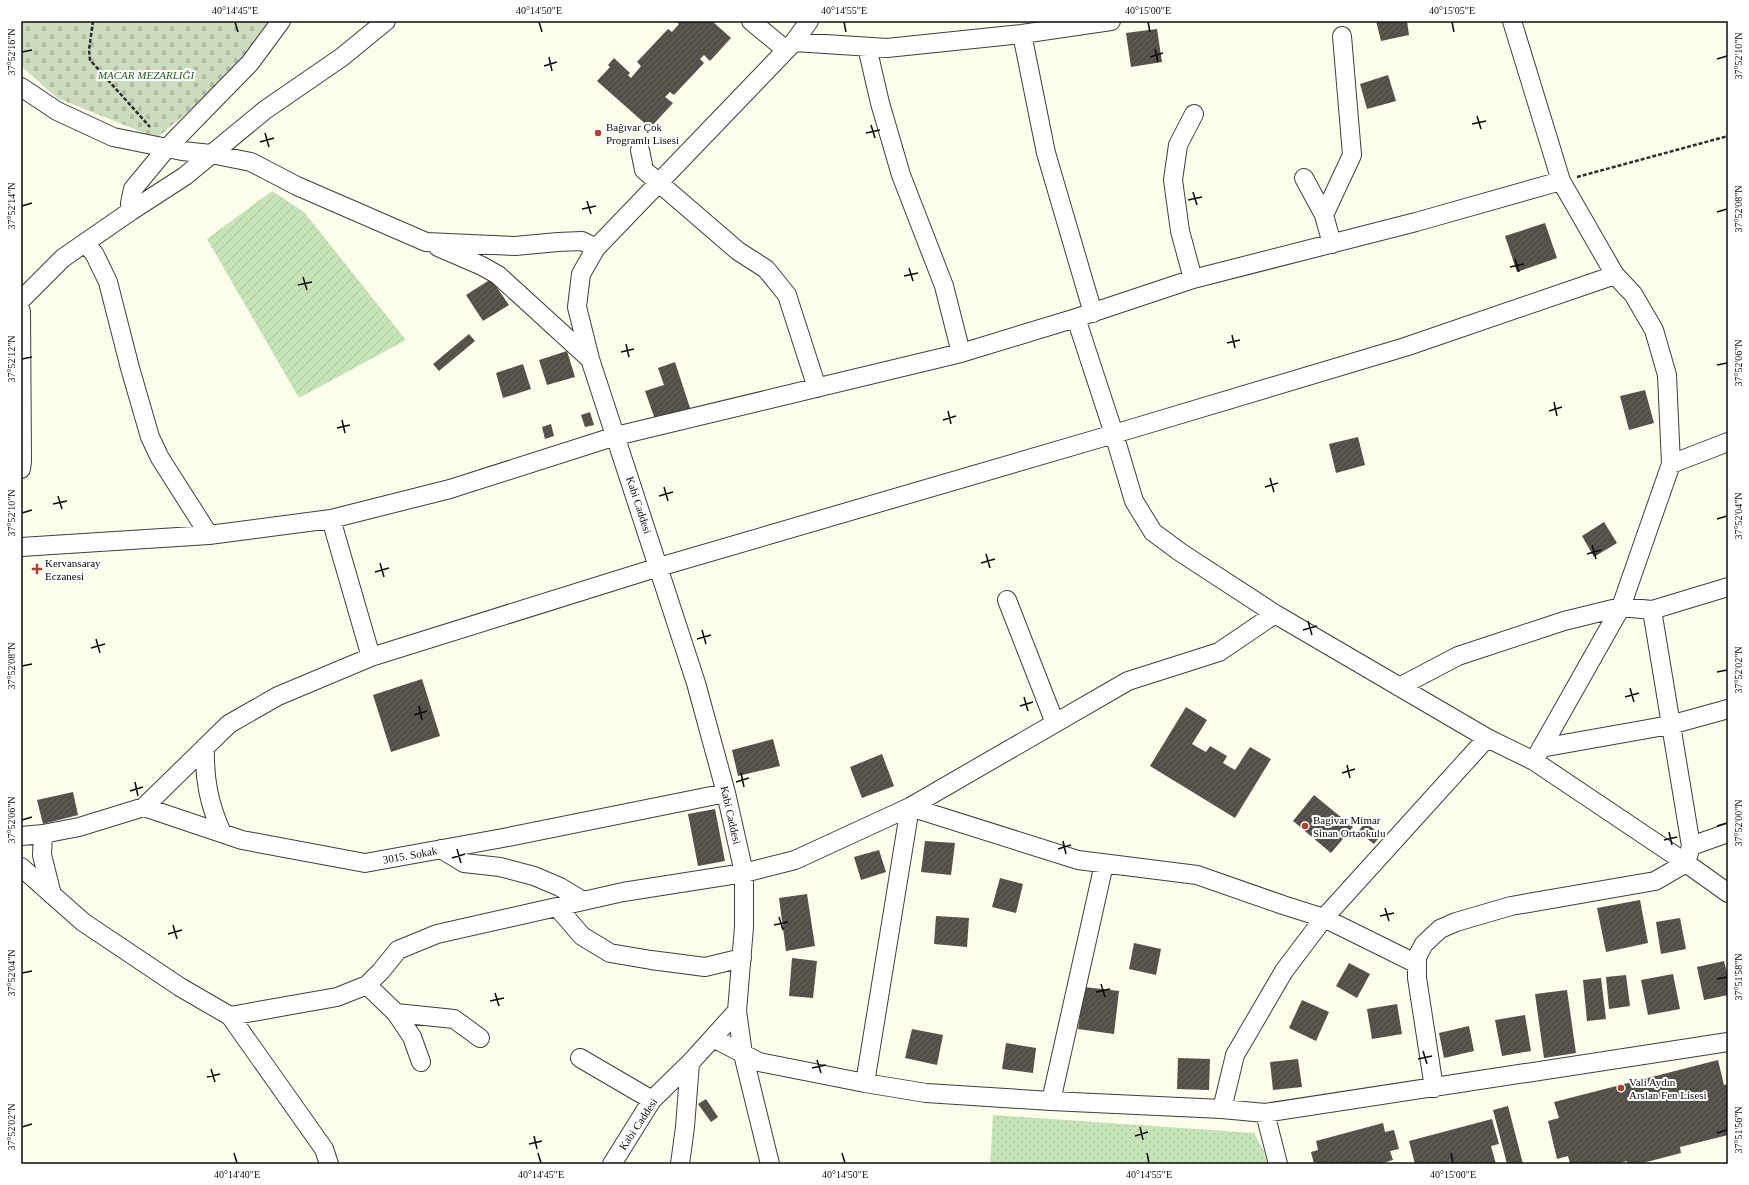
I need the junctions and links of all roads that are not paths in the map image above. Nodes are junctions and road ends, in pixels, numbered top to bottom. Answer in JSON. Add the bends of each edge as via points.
{"nodes":[{"id":1,"x":280,"y":21,"type":"edge"},
{"id":2,"x":386,"y":21,"type":"edge"},
{"id":3,"x":751,"y":21,"type":"edge"},
{"id":4,"x":809,"y":21,"type":"edge"},
{"id":5,"x":1111,"y":21,"type":"edge"},
{"id":6,"x":1512,"y":21,"type":"edge"},
{"id":7,"x":1022,"y":34,"type":"junction"},
{"id":8,"x":1342,"y":36,"type":"dead end"},
{"id":9,"x":790,"y":46,"type":"junction"},
{"id":10,"x":867,"y":47,"type":"junction"},
{"id":11,"x":21,"y":87,"type":"edge"},
{"id":12,"x":1194,"y":114,"type":"dead end"},
{"id":13,"x":167,"y":148,"type":"junction"},
{"id":14,"x":640,"y":150,"type":"dead end"},
{"id":15,"x":211,"y":154,"type":"junction"},
{"id":16,"x":1304,"y":178,"type":"dead end"},
{"id":17,"x":1561,"y":181,"type":"junction"},
{"id":18,"x":659,"y":182,"type":"junction"},
{"id":19,"x":131,"y":211,"type":"junction"},
{"id":20,"x":1324,"y":215,"type":"junction"},
{"id":21,"x":426,"y":242,"type":"junction"},
{"id":22,"x":86,"y":243,"type":"junction"},
{"id":23,"x":1332,"y":244,"type":"junction"},
{"id":24,"x":596,"y":248,"type":"junction"},
{"id":25,"x":1615,"y":275,"type":"junction"},
{"id":26,"x":1193,"y":278,"type":"junction"},
{"id":27,"x":21,"y":300,"type":"edge"},
{"id":28,"x":21,"y":311,"type":"edge"},
{"id":29,"x":1093,"y":313,"type":"junction"},
{"id":30,"x":1076,"y":318,"type":"junction"},
{"id":31,"x":960,"y":353,"type":"junction"},
{"id":32,"x":590,"y":359,"type":"junction"},
{"id":33,"x":21,"y":382,"type":"edge"},
{"id":34,"x":817,"y":388,"type":"junction"},
{"id":35,"x":1114,"y":434,"type":"junction"},
{"id":36,"x":616,"y":436,"type":"junction"},
{"id":37,"x":1728,"y":442,"type":"edge"},
{"id":38,"x":1671,"y":464,"type":"junction"},
{"id":39,"x":21,"y":469,"type":"edge"},
{"id":40,"x":331,"y":519,"type":"junction"},
{"id":41,"x":209,"y":535,"type":"junction"},
{"id":42,"x":21,"y":547,"type":"edge"},
{"id":43,"x":659,"y":567,"type":"junction"},
{"id":44,"x":1728,"y":587,"type":"edge"},
{"id":45,"x":1007,"y":600,"type":"dead end"},
{"id":46,"x":1621,"y":607,"type":"junction"},
{"id":47,"x":1652,"y":610,"type":"junction"},
{"id":48,"x":1275,"y":614,"type":"junction"},
{"id":49,"x":370,"y":657,"type":"junction"},
{"id":50,"x":1399,"y":687,"type":"junction"},
{"id":51,"x":1728,"y":709,"type":"edge"},
{"id":52,"x":1055,"y":723,"type":"junction"},
{"id":53,"x":1670,"y":725,"type":"junction"},
{"id":54,"x":1487,"y":738,"type":"junction"},
{"id":55,"x":205,"y":747,"type":"junction"},
{"id":56,"x":1537,"y":754,"type":"junction"},
{"id":57,"x":726,"y":793,"type":"junction"},
{"id":58,"x":144,"y":807,"type":"junction"},
{"id":59,"x":910,"y":807,"type":"junction"},
{"id":60,"x":1728,"y":833,"type":"edge"},
{"id":61,"x":43,"y":834,"type":"junction"},
{"id":62,"x":222,"y":834,"type":"junction"},
{"id":63,"x":21,"y":836,"type":"edge"},
{"id":64,"x":1691,"y":846,"type":"junction"},
{"id":65,"x":441,"y":849,"type":"junction"},
{"id":66,"x":1686,"y":863,"type":"junction"},
{"id":67,"x":1104,"y":864,"type":"junction"},
{"id":68,"x":21,"y":867,"type":"edge"},
{"id":69,"x":744,"y":873,"type":"junction"},
{"id":70,"x":1728,"y":893,"type":"edge"},
{"id":71,"x":52,"y":895,"type":"junction"},
{"id":72,"x":583,"y":901,"type":"junction"},
{"id":73,"x":557,"y":907,"type":"junction"},
{"id":74,"x":1324,"y":918,"type":"junction"},
{"id":75,"x":742,"y":958,"type":"junction"},
{"id":76,"x":1417,"y":964,"type":"junction"},
{"id":77,"x":367,"y":984,"type":"junction"},
{"id":78,"x":737,"y":1011,"type":"junction"},
{"id":79,"x":396,"y":1013,"type":"junction"},
{"id":80,"x":230,"y":1016,"type":"junction"},
{"id":81,"x":480,"y":1038,"type":"dead end"},
{"id":82,"x":713,"y":1038,"type":"junction"},
{"id":83,"x":1728,"y":1042,"type":"edge"},
{"id":84,"x":743,"y":1054,"type":"junction"},
{"id":85,"x":580,"y":1058,"type":"dead end"},
{"id":86,"x":421,"y":1062,"type":"dead end"},
{"id":87,"x":690,"y":1063,"type":"junction"},
{"id":88,"x":865,"y":1083,"type":"junction"},
{"id":89,"x":1434,"y":1088,"type":"junction"},
{"id":90,"x":652,"y":1100,"type":"junction"},
{"id":91,"x":1051,"y":1101,"type":"junction"},
{"id":92,"x":1222,"y":1109,"type":"junction"},
{"id":93,"x":1265,"y":1113,"type":"junction"},
{"id":94,"x":329,"y":1164,"type":"edge"},
{"id":95,"x":612,"y":1164,"type":"edge"},
{"id":96,"x":680,"y":1164,"type":"edge"},
{"id":97,"x":770,"y":1164,"type":"edge"},
{"id":98,"x":1278,"y":1164,"type":"edge"}],
"edges":[{"from":1,"to":13,"type":"street","via":[[250,63]]},
{"from":2,"to":15,"type":"street","via":[[342,57],[265,110]]},
{"from":3,"to":9,"type":"street"},
{"from":4,"to":9,"type":"street","name":"Kabi Caddesi"},
{"from":5,"to":7,"type":"street"},
{"from":6,"to":17,"type":"street"},
{"from":7,"to":10,"type":"street","via":[[886,48]]},
{"from":7,"to":29,"type":"street","via":[[1046,153]]},
{"from":8,"to":20,"type":"street","via":[[1352,155]]},
{"from":9,"to":10,"type":"street"},
{"from":9,"to":18,"type":"street","name":"Kabi Caddesi"},
{"from":10,"to":31,"type":"street","via":[[901,175],[944,286]]},
{"from":11,"to":13,"type":"street","via":[[57,111],[113,137]]},
{"from":12,"to":26,"type":"street","via":[[1178,145],[1173,180],[1180,232]]},
{"from":13,"to":15,"type":"street"},
{"from":13,"to":19,"type":"street","via":[[133,189]]},
{"from":14,"to":18,"type":"street","via":[[644,170]]},
{"from":15,"to":19,"type":"street","via":[[185,176]]},
{"from":15,"to":21,"type":"street","via":[[251,162],[297,186]]},
{"from":16,"to":20,"type":"street"},
{"from":17,"to":23,"type":"street"},
{"from":17,"to":25,"type":"street"},
{"from":18,"to":24,"type":"street","name":"Kabi Caddesi"},
{"from":18,"to":34,"type":"street","via":[[738,251],[766,269],[787,295]]},
{"from":19,"to":22,"type":"street"},
{"from":20,"to":23,"type":"street"},
{"from":21,"to":24,"type":"street","via":[[516,246],[582,241]]},
{"from":21,"to":32,"type":"street","via":[[498,275]]},
{"from":22,"to":27,"type":"street","via":[[63,258]]},
{"from":22,"to":41,"type":"street","via":[[103,269],[113,296],[150,437],[160,458]]},
{"from":23,"to":26,"type":"street"},
{"from":24,"to":32,"type":"street","name":"Kabi Caddesi","via":[[581,274],[577,307]]},
{"from":25,"to":35,"type":"street","via":[[1405,347]]},
{"from":25,"to":38,"type":"street","via":[[1633,294],[1654,330],[1667,375]]},
{"from":26,"to":29,"type":"street"},
{"from":28,"to":33,"type":"street"},
{"from":29,"to":30,"type":"street"},
{"from":30,"to":31,"type":"street"},
{"from":30,"to":35,"type":"street"},
{"from":31,"to":34,"type":"street"},
{"from":32,"to":36,"type":"street","name":"Kabi Caddesi"},
{"from":33,"to":39,"type":"street"},
{"from":34,"to":36,"type":"street"},
{"from":35,"to":43,"type":"street"},
{"from":35,"to":48,"type":"street","via":[[1134,501],[1152,532]]},
{"from":36,"to":40,"type":"street","via":[[450,489]]},
{"from":36,"to":43,"type":"street","name":"Kabi Caddesi"},
{"from":37,"to":38,"type":"street"},
{"from":38,"to":46,"type":"street"},
{"from":40,"to":41,"type":"street"},
{"from":40,"to":49,"type":"street"},
{"from":41,"to":42,"type":"street"},
{"from":43,"to":49,"type":"street"},
{"from":43,"to":57,"type":"street","name":"Kabi Caddesi","via":[[696,683]]},
{"from":44,"to":47,"type":"street"},
{"from":45,"to":52,"type":"street"},
{"from":46,"to":47,"type":"street"},
{"from":46,"to":50,"type":"street","via":[[1564,621],[1458,656]]},
{"from":46,"to":56,"type":"street"},
{"from":47,"to":53,"type":"street"},
{"from":48,"to":50,"type":"street"},
{"from":48,"to":52,"type":"street","via":[[1219,652],[1128,681]]},
{"from":49,"to":55,"type":"street","via":[[278,696],[229,724]]},
{"from":50,"to":54,"type":"street"},
{"from":51,"to":53,"type":"street"},
{"from":52,"to":59,"type":"street"},
{"from":53,"to":56,"type":"street"},
{"from":53,"to":64,"type":"street"},
{"from":54,"to":56,"type":"street"},
{"from":54,"to":74,"type":"street"},
{"from":55,"to":58,"type":"street"},
{"from":55,"to":62,"type":"street","via":[[206,781],[212,810]]},
{"from":56,"to":66,"type":"street"},
{"from":57,"to":65,"type":"street","name":"3015. Sokak"},
{"from":57,"to":69,"type":"street","name":"Kabi Caddesi"},
{"from":58,"to":61,"type":"street","via":[[79,827]]},
{"from":58,"to":62,"type":"street","name":"3015. Sokak"},
{"from":59,"to":67,"type":"street","via":[[1078,860]]},
{"from":59,"to":69,"type":"street","via":[[795,860]]},
{"from":59,"to":88,"type":"street"},
{"from":60,"to":64,"type":"street"},
{"from":61,"to":63,"type":"street"},
{"from":61,"to":71,"type":"street","via":[[42,855]]},
{"from":62,"to":65,"type":"street","name":"3015. Sokak","via":[[365,863]]},
{"from":64,"to":66,"type":"street"},
{"from":65,"to":72,"type":"street","via":[[464,863],[500,867],[534,876],[560,887]]},
{"from":66,"to":70,"type":"street"},
{"from":66,"to":76,"type":"street","via":[[1655,881],[1511,906],[1456,922],[1440,929],[1424,944],[1417,957]]},
{"from":67,"to":74,"type":"street","via":[[1197,875]]},
{"from":67,"to":91,"type":"street"},
{"from":68,"to":71,"type":"street"},
{"from":69,"to":72,"type":"street","via":[[623,892]]},
{"from":69,"to":75,"type":"street","name":"Kabi Caddesi"},
{"from":71,"to":80,"type":"street","via":[[83,922],[180,987]]},
{"from":72,"to":73,"type":"street"},
{"from":73,"to":75,"type":"street","via":[[582,936],[610,953],[704,967]]},
{"from":73,"to":77,"type":"street","via":[[437,934],[398,950]]},
{"from":74,"to":76,"type":"street"},
{"from":74,"to":92,"type":"street","via":[[1284,971],[1235,1055]]},
{"from":75,"to":78,"type":"street","name":"Kabi Caddesi"},
{"from":76,"to":89,"type":"street"},
{"from":77,"to":79,"type":"street"},
{"from":77,"to":80,"type":"street","via":[[338,997]]},
{"from":78,"to":82,"type":"street","name":"Kabi Caddesi"},
{"from":78,"to":84,"type":"street"},
{"from":79,"to":81,"type":"street","via":[[454,1020]]},
{"from":79,"to":86,"type":"street","via":[[412,1036]]},
{"from":80,"to":94,"type":"street","via":[[324,1149]]},
{"from":82,"to":84,"type":"street"},
{"from":82,"to":87,"type":"street","name":"Kabi Caddesi"},
{"from":83,"to":89,"type":"street"},
{"from":84,"to":88,"type":"street","via":[[759,1062]]},
{"from":84,"to":97,"type":"street"},
{"from":85,"to":90,"type":"street"},
{"from":87,"to":90,"type":"street","name":"Kabi Caddesi"},
{"from":87,"to":96,"type":"street"},
{"from":88,"to":91,"type":"street","via":[[926,1093]]},
{"from":89,"to":93,"type":"street"},
{"from":90,"to":95,"type":"street","name":"Kabi Caddesi"},
{"from":91,"to":92,"type":"street"},
{"from":92,"to":93,"type":"street"},
{"from":93,"to":98,"type":"street"}]}
